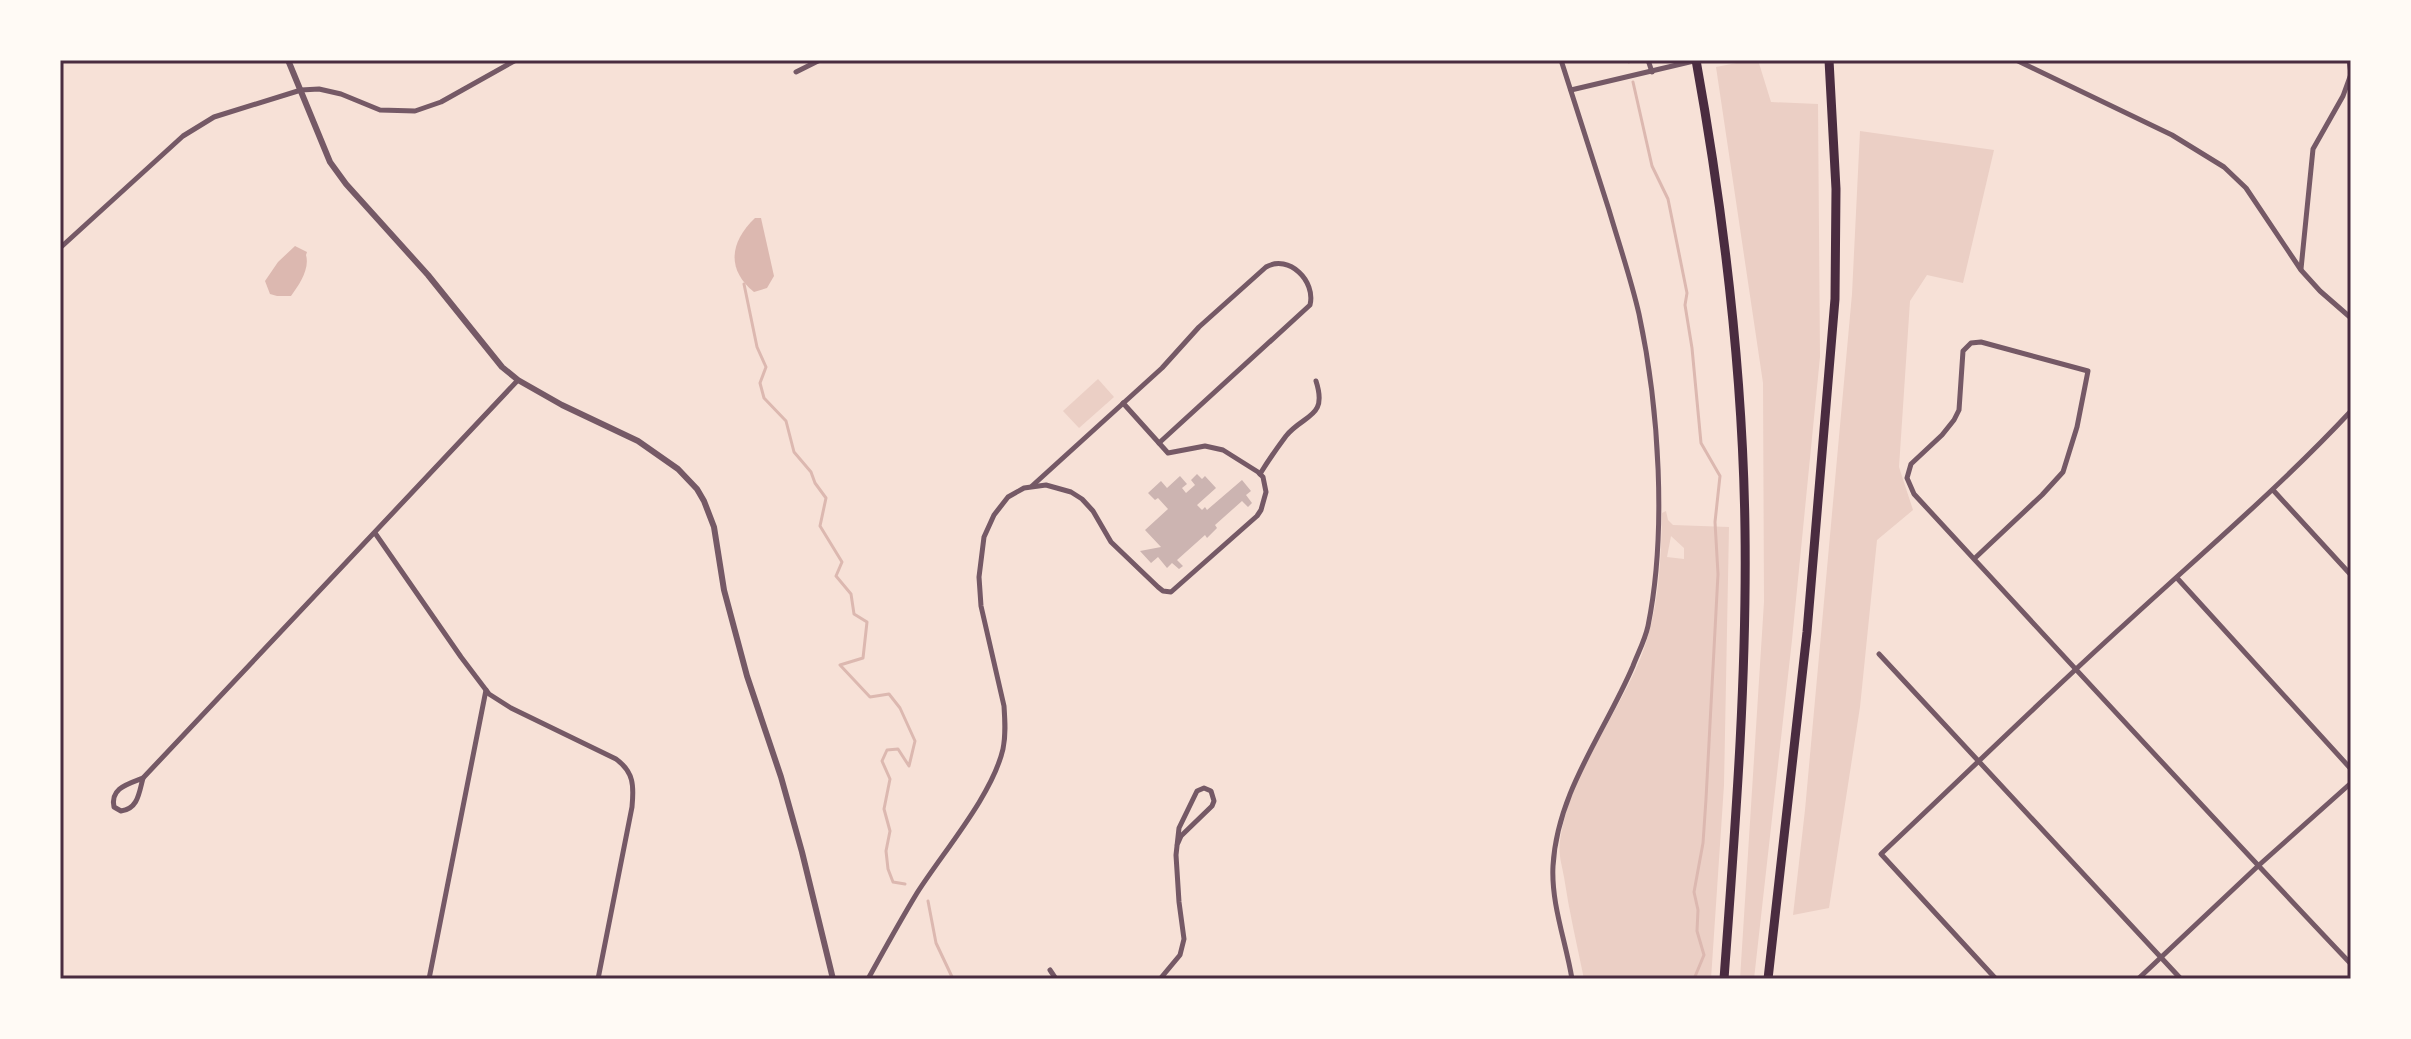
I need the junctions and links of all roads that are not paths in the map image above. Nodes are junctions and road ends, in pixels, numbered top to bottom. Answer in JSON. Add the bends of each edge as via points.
{"nodes":[{"id":1,"x":288,"y":60,"type":"edge"},
{"id":2,"x":516,"y":60,"type":"edge"},
{"id":3,"x":820,"y":60,"type":"edge"},
{"id":4,"x":1561,"y":60,"type":"edge"},
{"id":5,"x":1648,"y":60,"type":"edge"},
{"id":6,"x":1698,"y":60,"type":"edge"},
{"id":7,"x":2016,"y":60,"type":"edge"},
{"id":8,"x":2349,"y":60,"type":"edge"},
{"id":9,"x":1829,"y":61,"type":"edge"},
{"id":10,"x":796,"y":72,"type":"dead end"},
{"id":11,"x":1652,"y":72,"type":"junction"},
{"id":12,"x":301,"y":90,"type":"junction"},
{"id":13,"x":1571,"y":90,"type":"junction"},
{"id":14,"x":60,"y":248,"type":"edge"},
{"id":15,"x":2301,"y":270,"type":"junction"},
{"id":16,"x":2351,"y":318,"type":"edge"},
{"id":17,"x":518,"y":380,"type":"junction"},
{"id":18,"x":1316,"y":381,"type":"dead end"},
{"id":19,"x":1123,"y":403,"type":"junction"},
{"id":20,"x":2351,"y":411,"type":"edge"},
{"id":21,"x":1159,"y":443,"type":"junction"},
{"id":22,"x":1260,"y":474,"type":"junction"},
{"id":23,"x":1032,"y":487,"type":"junction"},
{"id":24,"x":2273,"y":490,"type":"junction"},
{"id":25,"x":375,"y":533,"type":"junction"},
{"id":26,"x":1974,"y":559,"type":"junction"},
{"id":27,"x":2351,"y":575,"type":"edge"},
{"id":28,"x":2177,"y":577,"type":"junction"},
{"id":29,"x":1879,"y":654,"type":"dead end"},
{"id":30,"x":2076,"y":669,"type":"junction"},
{"id":31,"x":486,"y":690,"type":"junction"},
{"id":32,"x":1980,"y":761,"type":"junction"},
{"id":33,"x":2351,"y":769,"type":"edge"},
{"id":34,"x":143,"y":778,"type":"junction"},
{"id":35,"x":2351,"y":783,"type":"edge"},
{"id":36,"x":1177,"y":845,"type":"junction"},
{"id":37,"x":2258,"y":866,"type":"junction"},
{"id":38,"x":2160,"y":957,"type":"junction"},
{"id":39,"x":2351,"y":964,"type":"edge"},
{"id":40,"x":1050,"y":970,"type":"dead end"},
{"id":41,"x":429,"y":979,"type":"edge"},
{"id":42,"x":598,"y":979,"type":"edge"},
{"id":43,"x":833,"y":979,"type":"edge"},
{"id":44,"x":868,"y":979,"type":"edge"},
{"id":45,"x":1056,"y":979,"type":"edge"},
{"id":46,"x":1160,"y":979,"type":"edge"},
{"id":47,"x":1572,"y":979,"type":"edge"},
{"id":48,"x":1724,"y":979,"type":"edge"},
{"id":49,"x":1768,"y":979,"type":"edge"},
{"id":50,"x":1996,"y":979,"type":"edge"},
{"id":51,"x":2138,"y":979,"type":"edge"},
{"id":52,"x":2181,"y":979,"type":"edge"}],
"edges":[{"from":1,"to":12,"type":"street"},
{"from":2,"to":12,"type":"street","via":[[415,111],[388,111],[325,90]]},
{"from":3,"to":10,"type":"street"},
{"from":4,"to":13,"type":"street"},
{"from":5,"to":11,"type":"street"},
{"from":6,"to":11,"type":"street"},
{"from":6,"to":48,"type":"highway","via":[[1729,273],[1745,526],[1742,709]]},
{"from":7,"to":15,"type":"street","via":[[2212,158],[2246,188]]},
{"from":8,"to":15,"type":"street","via":[[2351,74],[2343,96],[2313,149]]},
{"from":9,"to":49,"type":"highway","via":[[1836,213],[1831,348],[1807,632]]},
{"from":11,"to":13,"type":"street"},
{"from":12,"to":14,"type":"street","via":[[193,128]]},
{"from":12,"to":17,"type":"street","via":[[338,173]]},
{"from":13,"to":47,"type":"street","via":[[1639,314],[1657,476],[1656,568],[1647,631],[1625,686],[1575,780],[1555,851],[1556,908]]},
{"from":15,"to":16,"type":"street"},
{"from":17,"to":25,"type":"street"},
{"from":17,"to":43,"type":"street","via":[[638,441],[678,469],[704,501],[747,676],[781,777]]},
{"from":18,"to":22,"type":"street","via":[[1318,408],[1287,435]]},
{"from":19,"to":21,"type":"street"},
{"from":19,"to":21,"type":"street","via":[[1272,263],[1287,264],[1307,282],[1312,297],[1305,311]]},
{"from":19,"to":23,"type":"street"},
{"from":20,"to":24,"type":"street"},
{"from":21,"to":22,"type":"street","via":[[1168,453],[1215,447]]},
{"from":22,"to":23,"type":"street","via":[[1266,485],[1261,510],[1171,592],[1158,587],[1115,545],[1087,504],[1071,492]]},
{"from":23,"to":44,"type":"street","via":[[1008,497],[994,515],[980,563],[981,606],[1004,706],[999,762]]},
{"from":24,"to":27,"type":"street"},
{"from":24,"to":28,"type":"street"},
{"from":25,"to":31,"type":"street"},
{"from":25,"to":34,"type":"street"},
{"from":26,"to":26,"type":"street","via":[[1914,494],[1907,478],[1911,464],[1959,410],[1963,351],[1981,342],[2088,371],[2063,472]]},
{"from":26,"to":30,"type":"street"},
{"from":28,"to":30,"type":"street"},
{"from":28,"to":33,"type":"street"},
{"from":29,"to":32,"type":"street"},
{"from":30,"to":32,"type":"street"},
{"from":30,"to":37,"type":"street"},
{"from":31,"to":41,"type":"street"},
{"from":31,"to":42,"type":"street","via":[[511,708],[616,759],[633,780]]},
{"from":32,"to":38,"type":"street"},
{"from":32,"to":50,"type":"street","via":[[1881,854]]},
{"from":34,"to":34,"type":"street","via":[[117,790],[114,807],[130,810]]},
{"from":35,"to":37,"type":"street"},
{"from":36,"to":36,"type":"street","via":[[1212,806],[1211,791],[1201,788],[1194,794]]},
{"from":36,"to":46,"type":"street","via":[[1184,939],[1180,955]]},
{"from":37,"to":38,"type":"street"},
{"from":37,"to":39,"type":"street"},
{"from":38,"to":51,"type":"street"},
{"from":38,"to":52,"type":"street"},
{"from":40,"to":45,"type":"street"}]}
